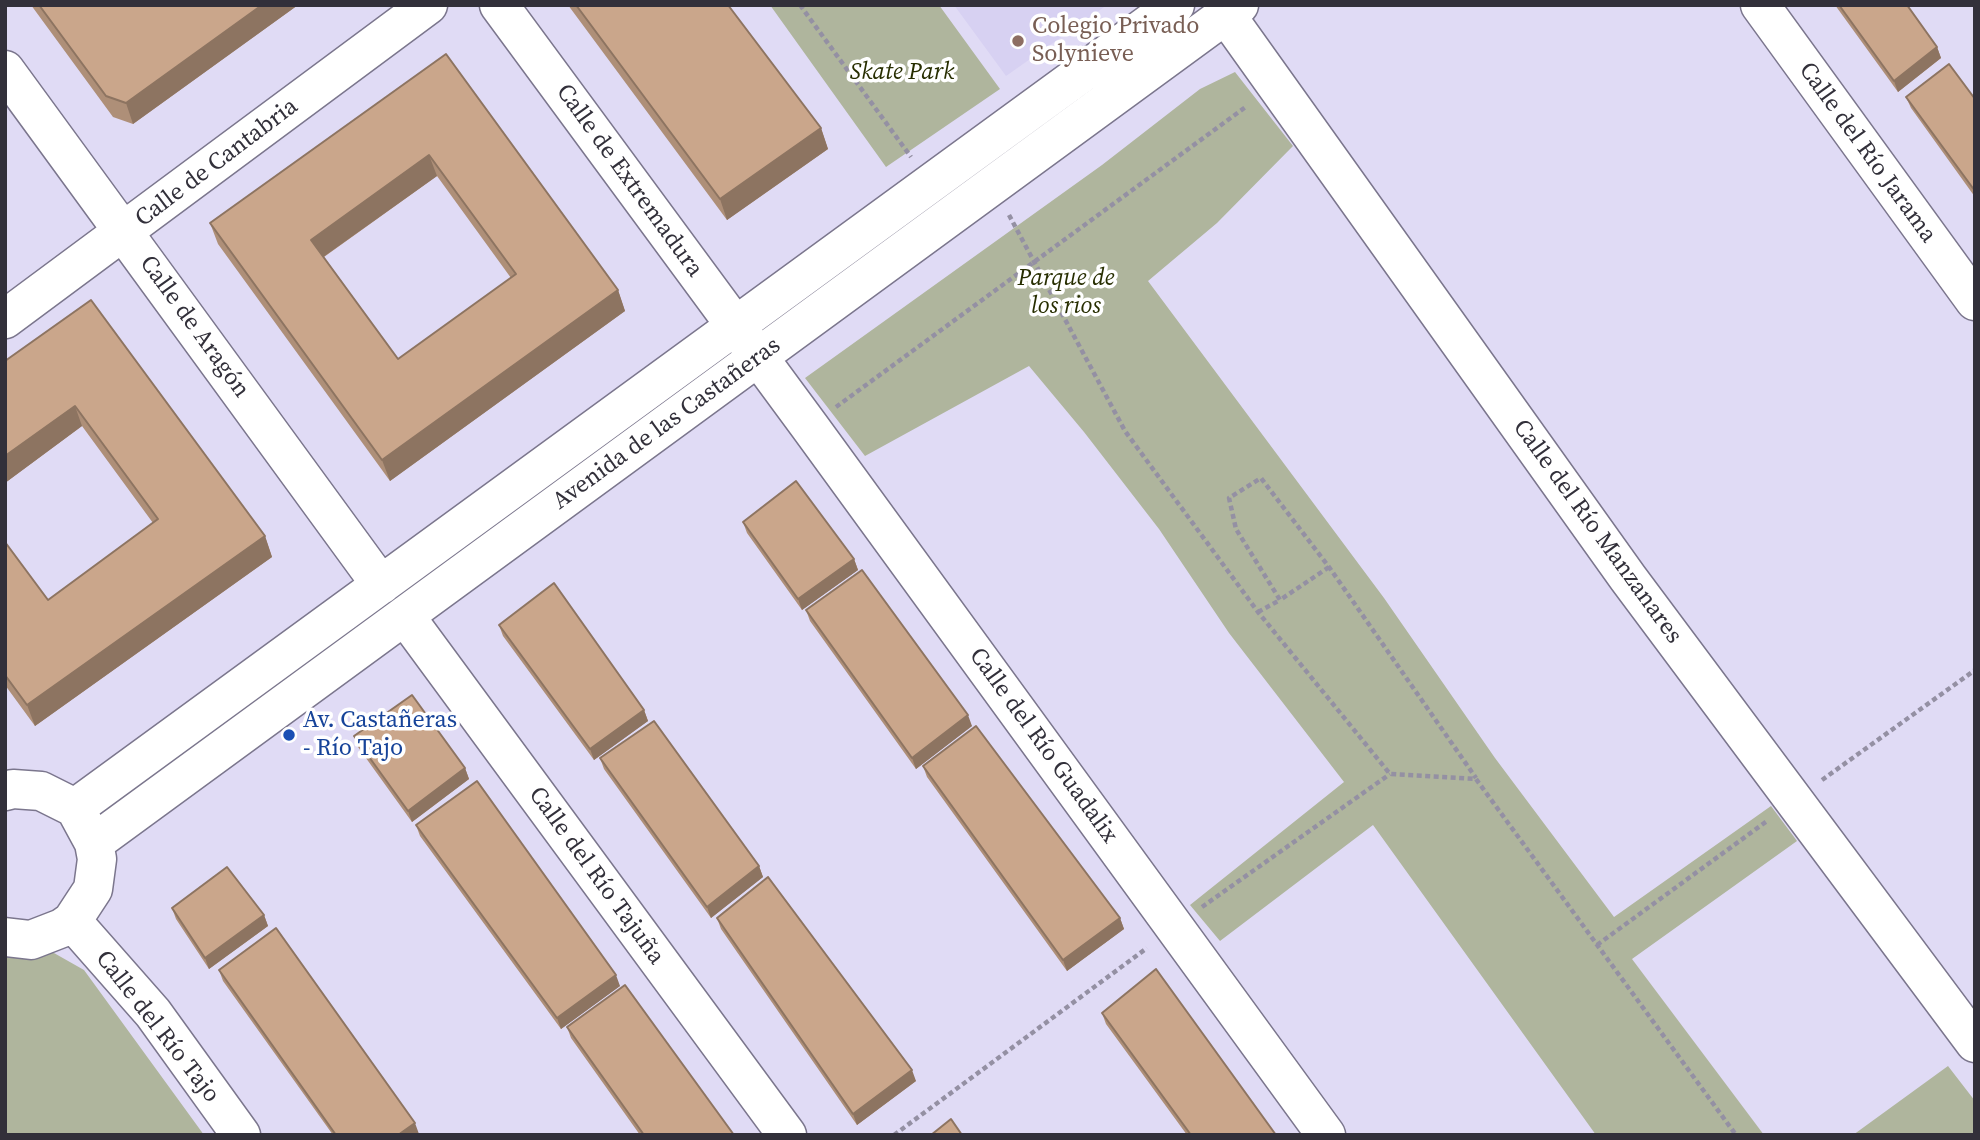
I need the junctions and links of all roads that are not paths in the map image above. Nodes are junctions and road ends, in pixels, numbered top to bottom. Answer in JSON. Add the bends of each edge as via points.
{"nodes":[{"id":1,"x":428,"y":5,"type":"edge"},
{"id":2,"x":499,"y":5,"type":"edge"},
{"id":3,"x":1175,"y":5,"type":"edge"},
{"id":4,"x":1760,"y":5,"type":"edge"},
{"id":5,"x":1233,"y":10,"type":"edge"},
{"id":6,"x":5,"y":70,"type":"edge"},
{"id":7,"x":124,"y":232,"type":"junction"},
{"id":8,"x":1975,"y":301,"type":"edge"},
{"id":9,"x":5,"y":319,"type":"edge"},
{"id":10,"x":736,"y":326,"type":"junction"},
{"id":11,"x":759,"y":357,"type":"junction"},
{"id":12,"x":381,"y":585,"type":"junction"},
{"id":13,"x":405,"y":616,"type":"junction"},
{"id":14,"x":5,"y":791,"type":"edge"},
{"id":15,"x":75,"y":808,"type":"junction"},
{"id":16,"x":94,"y":843,"type":"junction"},
{"id":17,"x":72,"y":921,"type":"junction"},
{"id":18,"x":5,"y":937,"type":"edge"},
{"id":19,"x":1975,"y":1043,"type":"edge"},
{"id":20,"x":241,"y":1135,"type":"edge"},
{"id":21,"x":787,"y":1135,"type":"edge"},
{"id":22,"x":1326,"y":1135,"type":"edge"}],
"edges":[{"from":1,"to":7,"type":"street","name":"Calle de Cantabria"},
{"from":2,"to":10,"type":"street","name":"Calle de Extremadura"},
{"from":3,"to":10,"type":"street","name":"Avenida de las Castañeras"},
{"from":4,"to":8,"type":"street","name":"Calle del Río Jarama"},
{"from":5,"to":11,"type":"street","name":"Avenida de las Castañeras"},
{"from":5,"to":19,"type":"street","name":"Calle del Río Manzanares","via":[[1276,85],[1628,578]]},
{"from":6,"to":7,"type":"street","name":"Calle de Aragón"},
{"from":7,"to":9,"type":"street","name":"Calle de Cantabria"},
{"from":7,"to":12,"type":"street","name":"Calle de Aragón"},
{"from":10,"to":11,"type":"street","name":"Calle de Extremadura"},
{"from":10,"to":12,"type":"street","name":"Avenida de las Castañeras"},
{"from":11,"to":13,"type":"street","name":"Avenida de las Castañeras"},
{"from":11,"to":22,"type":"street","name":"Calle del Río Guadalix"},
{"from":12,"to":15,"type":"street","name":"Avenida de las Castañeras"},
{"from":13,"to":16,"type":"street","name":"Avenida de las Castañeras"},
{"from":13,"to":21,"type":"street","name":"Calle del Río Tajuña"},
{"from":14,"to":15,"type":"street","via":[[41,791]]},
{"from":15,"to":16,"type":"street"},
{"from":16,"to":17,"type":"street","via":[[93,889]]},
{"from":17,"to":18,"type":"street","via":[[31,940]]},
{"from":17,"to":20,"type":"street","name":"Calle del Río Tajo","via":[[153,1013]]}]}
